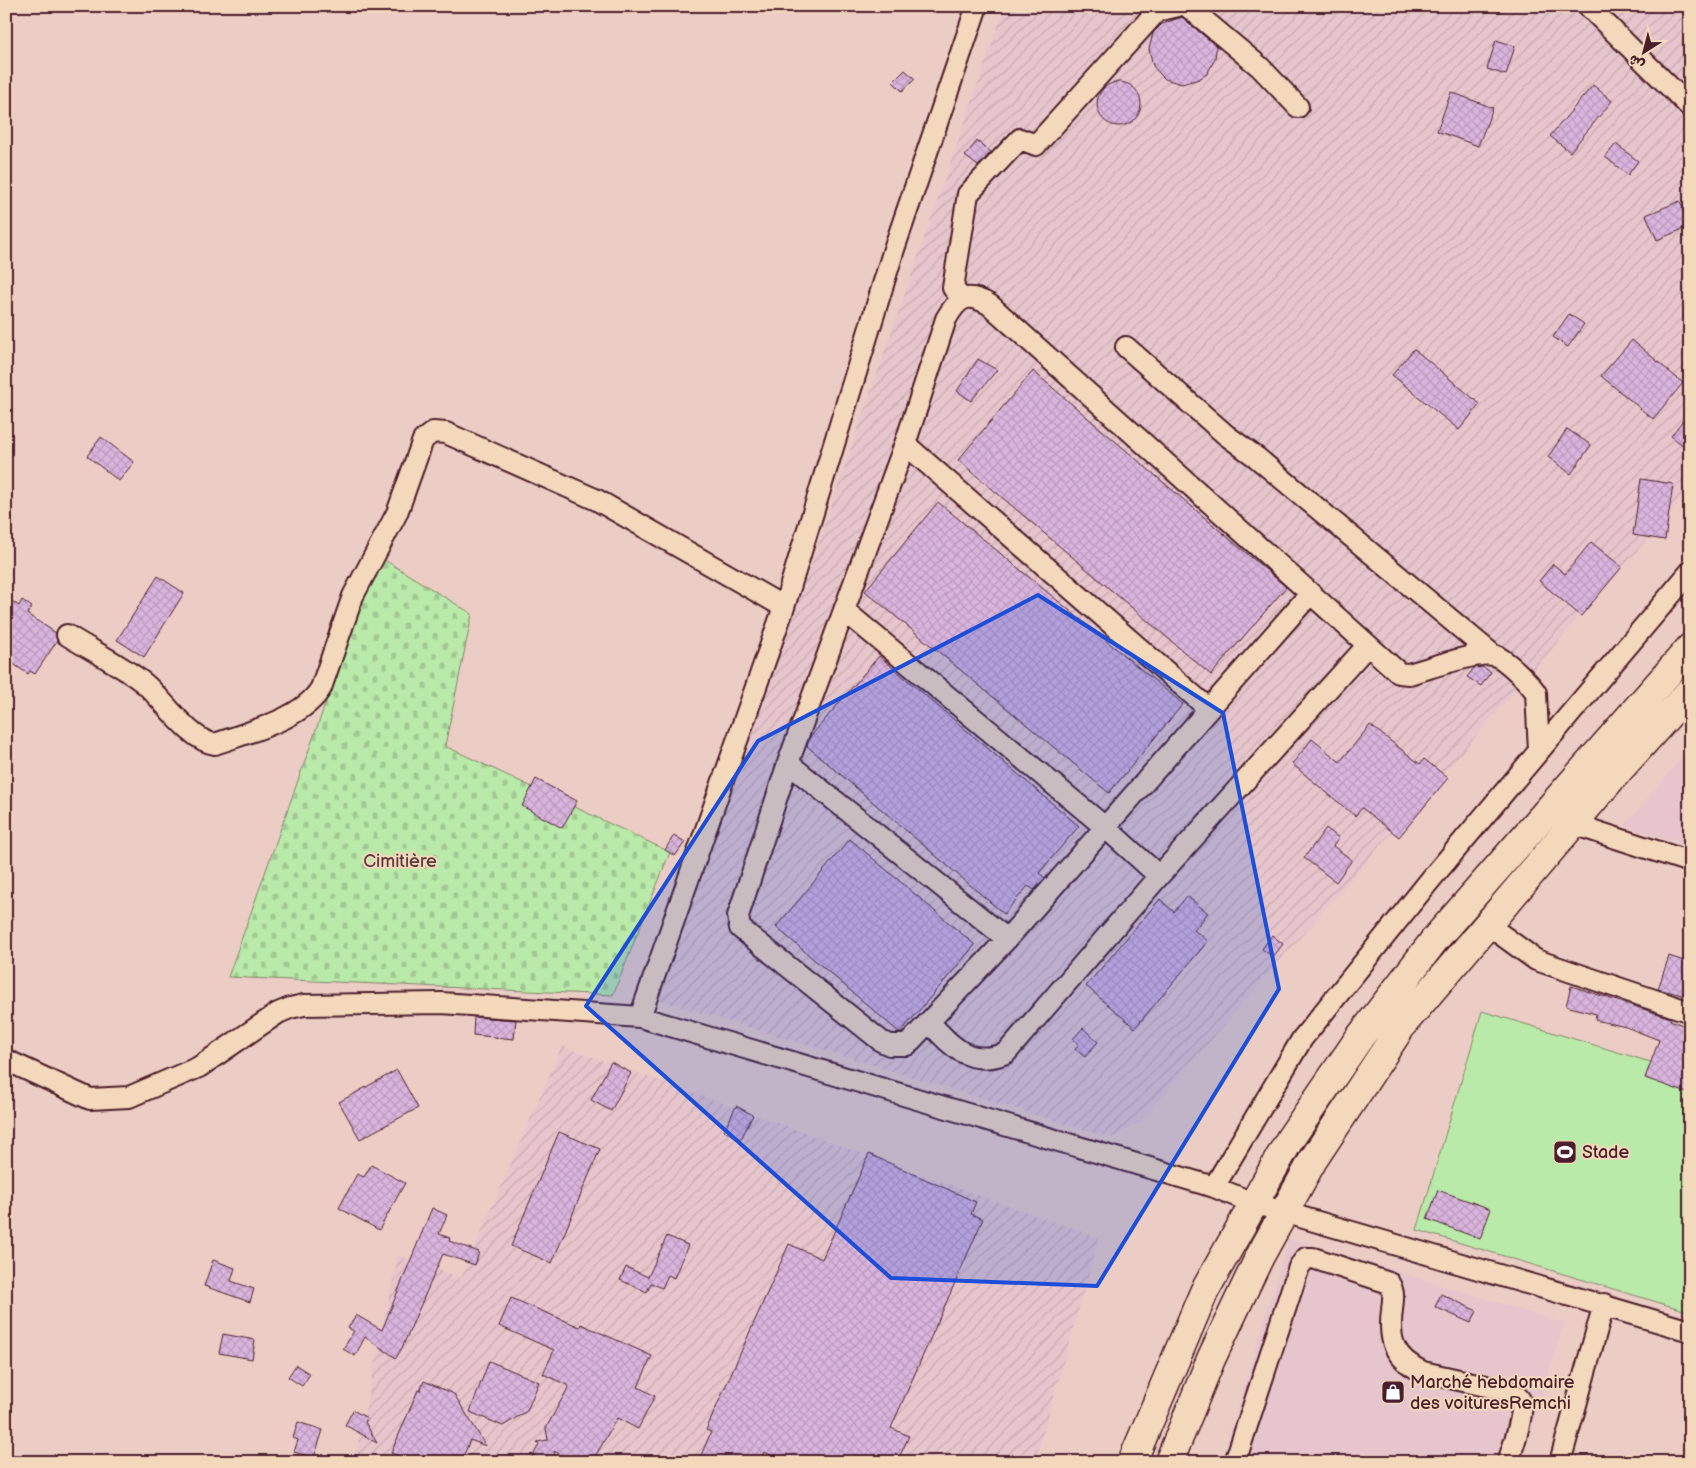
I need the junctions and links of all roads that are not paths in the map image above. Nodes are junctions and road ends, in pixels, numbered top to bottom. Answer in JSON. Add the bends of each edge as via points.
{"nodes":[{"id":1,"x":977,"y":6,"type":"edge"},
{"id":2,"x":1178,"y":6,"type":"edge"},
{"id":3,"x":1187,"y":6,"type":"edge"},
{"id":4,"x":1588,"y":6,"type":"edge"},
{"id":5,"x":1298,"y":107,"type":"dead end"},
{"id":6,"x":1690,"y":108,"type":"edge"},
{"id":7,"x":962,"y":299,"type":"junction"},
{"id":8,"x":1126,"y":347,"type":"dead end"},
{"id":9,"x":905,"y":444,"type":"junction"},
{"id":10,"x":1690,"y":572,"type":"edge"},
{"id":11,"x":1310,"y":594,"type":"junction"},
{"id":12,"x":784,"y":607,"type":"junction"},
{"id":13,"x":845,"y":611,"type":"junction"},
{"id":14,"x":67,"y":635,"type":"dead end"},
{"id":15,"x":1367,"y":646,"type":"junction"},
{"id":16,"x":1690,"y":648,"type":"edge"},
{"id":17,"x":1494,"y":654,"type":"junction"},
{"id":18,"x":1690,"y":691,"type":"edge"},
{"id":19,"x":1209,"y":709,"type":"junction"},
{"id":20,"x":1532,"y":713,"type":"junction"},
{"id":21,"x":1555,"y":732,"type":"junction"},
{"id":22,"x":1539,"y":750,"type":"junction"},
{"id":23,"x":788,"y":763,"type":"junction"},
{"id":24,"x":1573,"y":824,"type":"junction"},
{"id":25,"x":1106,"y":828,"type":"junction"},
{"id":26,"x":1690,"y":862,"type":"edge"},
{"id":27,"x":1159,"y":876,"type":"junction"},
{"id":28,"x":1488,"y":925,"type":"junction"},
{"id":29,"x":1007,"y":939,"type":"junction"},
{"id":30,"x":1690,"y":1012,"type":"edge"},
{"id":31,"x":640,"y":1017,"type":"junction"},
{"id":32,"x":930,"y":1023,"type":"junction"},
{"id":33,"x":6,"y":1060,"type":"edge"},
{"id":34,"x":1214,"y":1187,"type":"junction"},
{"id":35,"x":1253,"y":1203,"type":"junction"},
{"id":36,"x":1285,"y":1211,"type":"junction"},
{"id":37,"x":1604,"y":1304,"type":"junction"},
{"id":38,"x":1690,"y":1330,"type":"edge"},
{"id":39,"x":1132,"y":1462,"type":"edge"},
{"id":40,"x":1169,"y":1462,"type":"edge"},
{"id":41,"x":1235,"y":1462,"type":"edge"},
{"id":42,"x":1508,"y":1462,"type":"edge"},
{"id":43,"x":1560,"y":1462,"type":"edge"}],
"edges":[{"from":1,"to":12,"type":"street","via":[[894,249]]},
{"from":2,"to":7,"type":"street","via":[[1157,11],[1036,144],[1020,140],[968,194],[953,288]]},
{"from":3,"to":5,"type":"street","via":[[1260,67]]},
{"from":4,"to":6,"type":"street"},
{"from":7,"to":9,"type":"street","via":[[946,318]]},
{"from":7,"to":11,"type":"street","via":[[975,296],[990,305]]},
{"from":8,"to":17,"type":"street","via":[[1226,435]]},
{"from":9,"to":13,"type":"street"},
{"from":9,"to":19,"type":"street"},
{"from":10,"to":21,"type":"street"},
{"from":11,"to":15,"type":"street"},
{"from":11,"to":19,"type":"street"},
{"from":12,"to":14,"type":"street","via":[[597,500],[446,433],[433,432],[423,440],[397,513],[353,596],[321,688],[315,698],[298,710],[272,723],[215,744],[209,743],[194,733],[145,684]]},
{"from":12,"to":31,"type":"street"},
{"from":13,"to":23,"type":"street"},
{"from":13,"to":25,"type":"street"},
{"from":15,"to":17,"type":"street","via":[[1399,673],[1409,674]]},
{"from":15,"to":27,"type":"street"},
{"from":16,"to":35,"type":"highway","via":[[1436,938],[1360,1036],[1290,1139]]},
{"from":17,"to":20,"type":"street","via":[[1532,685],[1536,693]]},
{"from":18,"to":24,"type":"highway"},
{"from":19,"to":25,"type":"street"},
{"from":20,"to":21,"type":"street"},
{"from":20,"to":22,"type":"street"},
{"from":21,"to":22,"type":"street"},
{"from":22,"to":34,"type":"street","via":[[1302,1039]]},
{"from":23,"to":29,"type":"street"},
{"from":23,"to":32,"type":"street","via":[[738,916],[740,928],[881,1041],[890,1045],[906,1045]]},
{"from":24,"to":26,"type":"street"},
{"from":24,"to":28,"type":"highway"},
{"from":25,"to":27,"type":"street"},
{"from":25,"to":29,"type":"street"},
{"from":27,"to":32,"type":"street","via":[[1006,1053],[990,1060],[972,1057],[952,1047]]},
{"from":28,"to":30,"type":"street","via":[[1536,960]]},
{"from":28,"to":36,"type":"highway","via":[[1403,1024],[1318,1152]]},
{"from":29,"to":32,"type":"street"},
{"from":31,"to":33,"type":"street","via":[[441,1003],[304,1005],[278,1013],[200,1067],[129,1097],[90,1099]]},
{"from":31,"to":34,"type":"street"},
{"from":34,"to":35,"type":"street"},
{"from":35,"to":36,"type":"street"},
{"from":35,"to":39,"type":"highway","via":[[1204,1292]]},
{"from":36,"to":37,"type":"street"},
{"from":36,"to":40,"type":"highway","via":[[1211,1359]]},
{"from":37,"to":38,"type":"street"},
{"from":37,"to":43,"type":"street"},
{"from":41,"to":42,"type":"street","via":[[1299,1268],[1306,1258],[1389,1283],[1394,1297],[1391,1331],[1395,1352],[1410,1366],[1517,1396],[1522,1403],[1521,1413]]}]}
